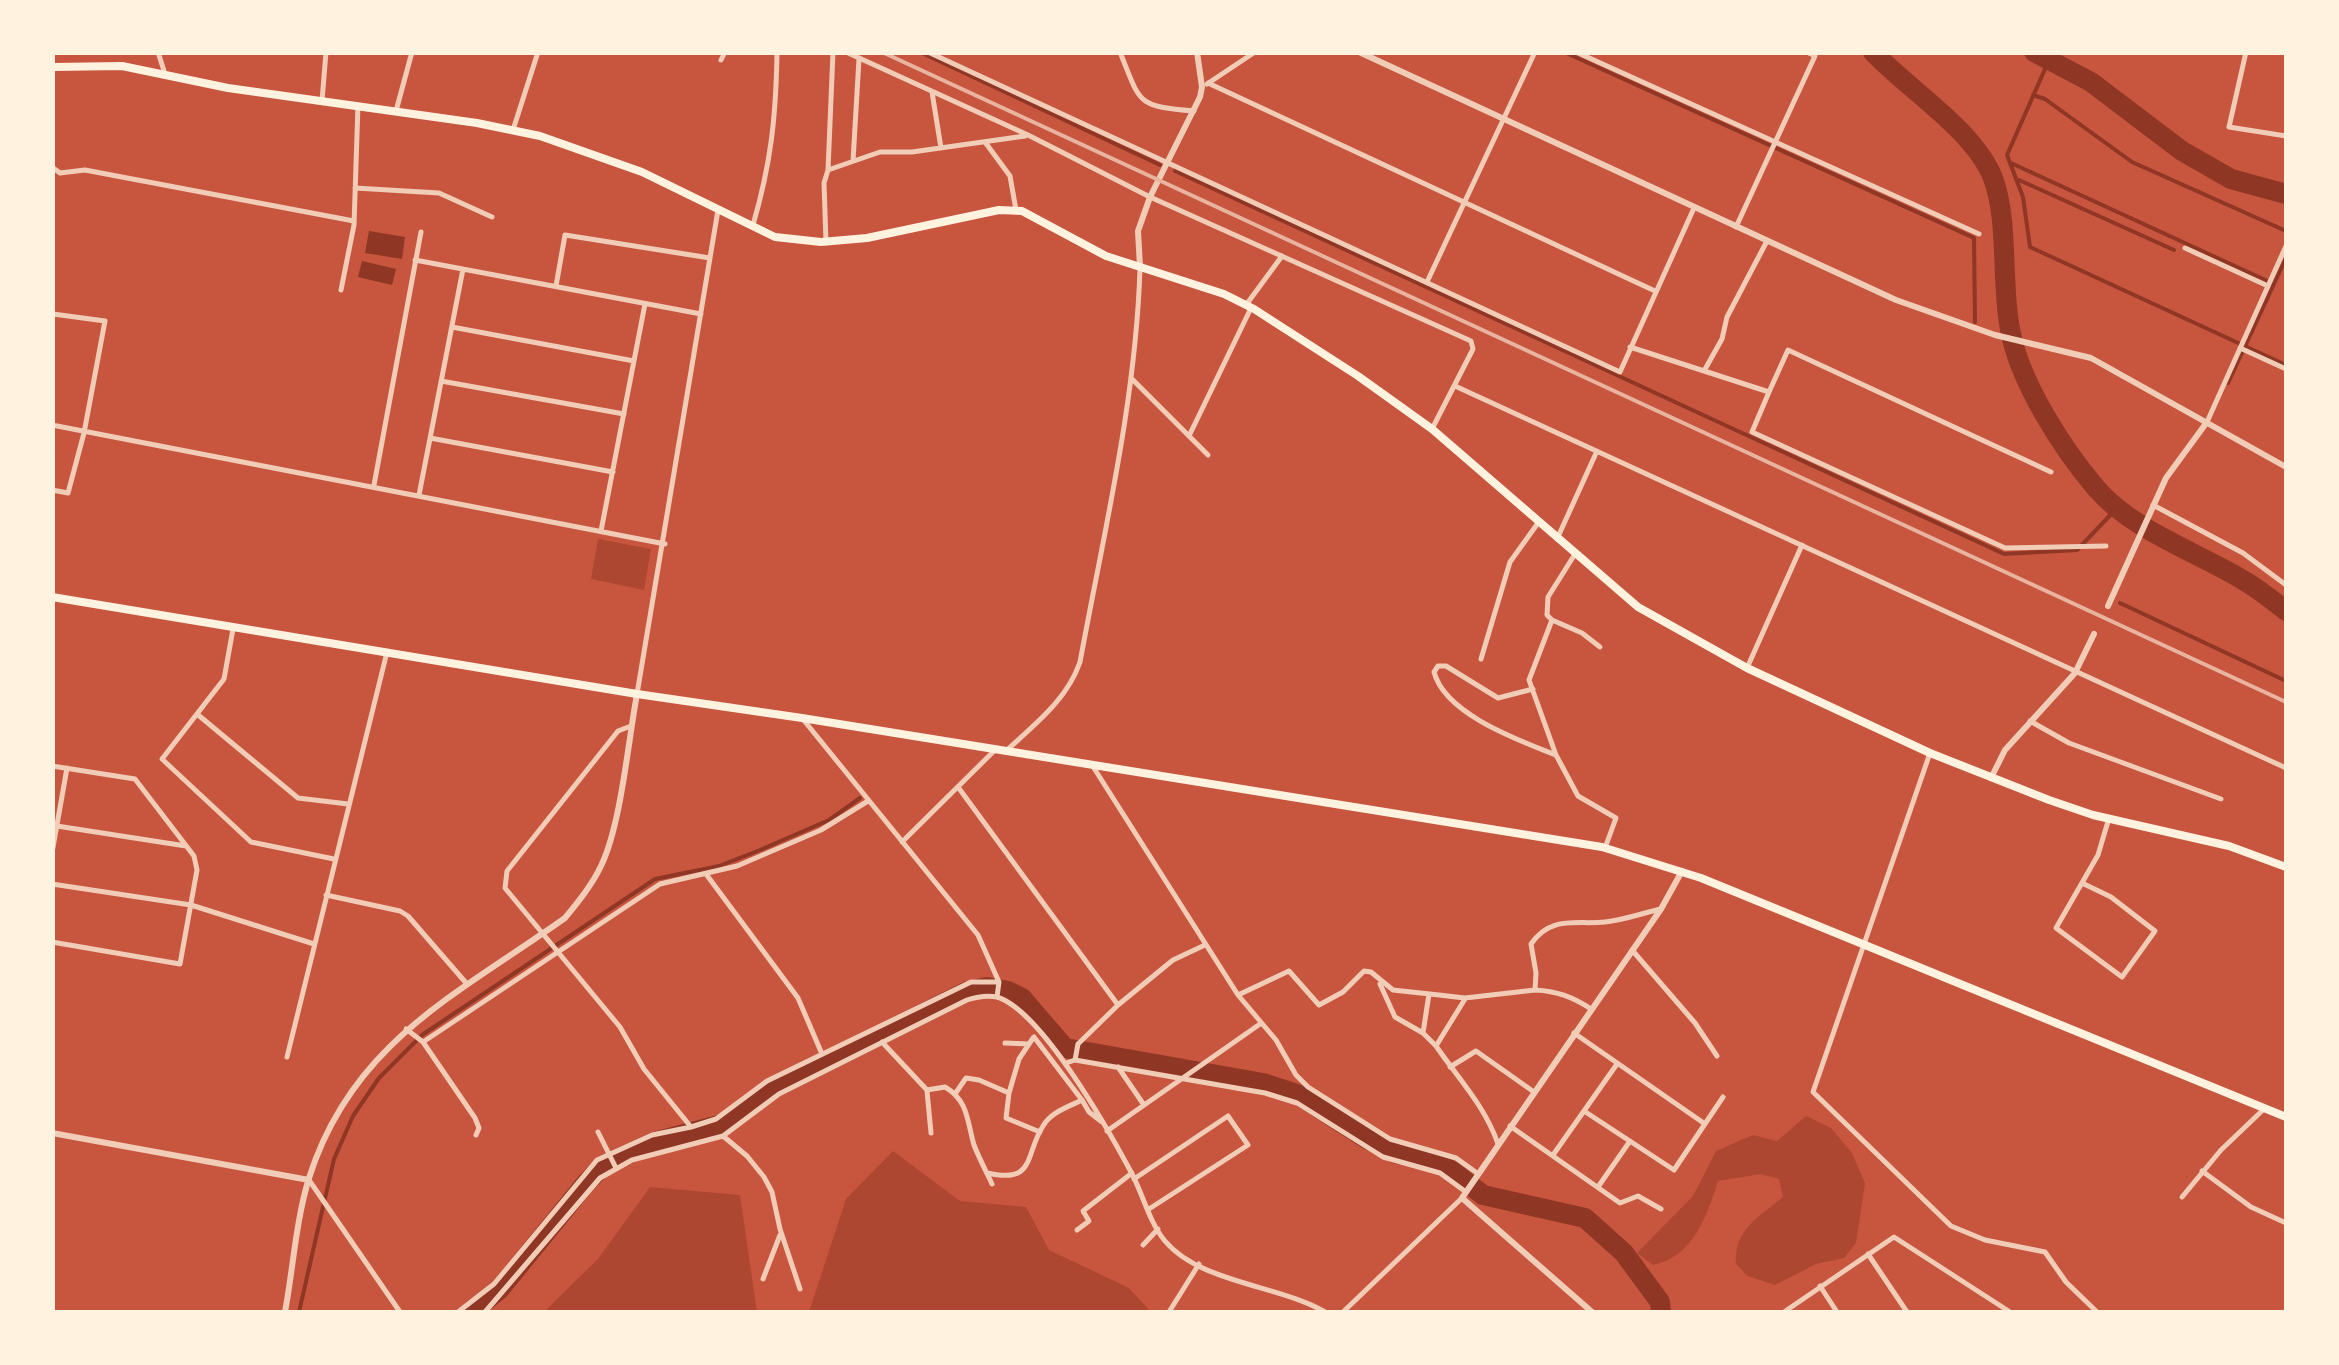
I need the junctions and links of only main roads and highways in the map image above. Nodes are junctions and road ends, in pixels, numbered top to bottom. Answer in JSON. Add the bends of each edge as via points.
{"nodes":[{"id":1,"x":52,"y":67,"type":"edge"},
{"id":2,"x":52,"y":597,"type":"edge"},
{"id":3,"x":2286,"y":867,"type":"edge"},
{"id":4,"x":2286,"y":1118,"type":"edge"}],
"edges":[{"from":1,"to":3,"type":"main road","via":[[122,66],[540,136],[642,172],[775,237],[826,242],[999,210],[1031,214],[1094,251],[1249,306],[1432,430],[1638,607],[1746,668],[1990,778]]},
{"from":2,"to":4,"type":"main road","via":[[1604,848],[1682,871],[1867,944]]}]}
